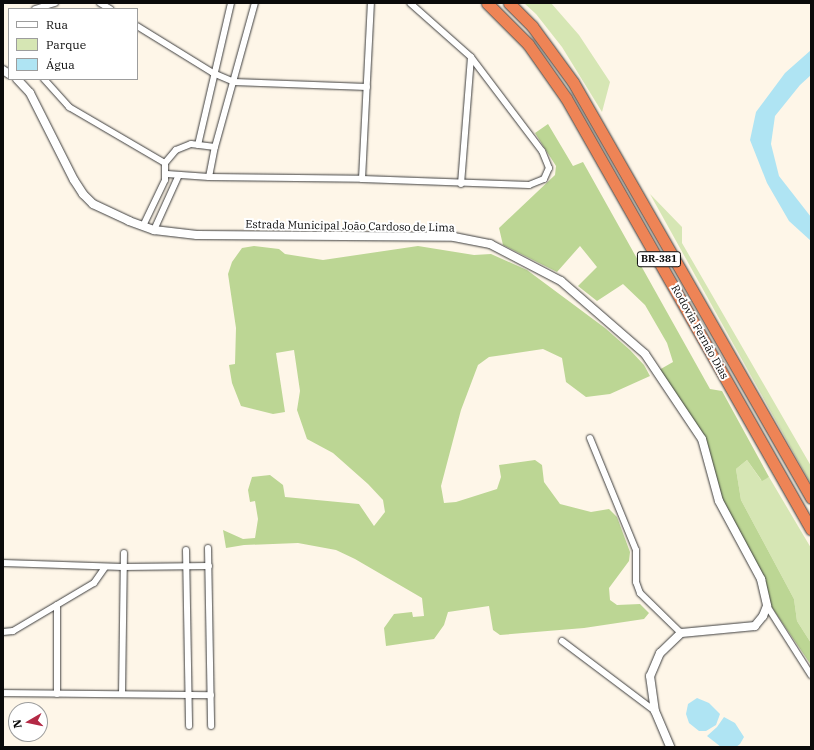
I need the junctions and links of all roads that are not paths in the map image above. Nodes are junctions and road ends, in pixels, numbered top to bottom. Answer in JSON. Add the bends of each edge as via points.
{"nodes":[{"id":1,"x":55,"y":3,"type":"edge"},
{"id":2,"x":231,"y":3,"type":"edge"},
{"id":3,"x":255,"y":3,"type":"edge"},
{"id":4,"x":371,"y":3,"type":"edge"},
{"id":5,"x":410,"y":3,"type":"edge"},
{"id":6,"x":487,"y":3,"type":"edge"},
{"id":7,"x":508,"y":3,"type":"edge"},
{"id":8,"x":38,"y":8,"type":"edge"},
{"id":9,"x":138,"y":27,"type":"edge"},
{"id":10,"x":471,"y":57,"type":"junction"},
{"id":11,"x":214,"y":73,"type":"junction"},
{"id":12,"x":18,"y":80,"type":"edge"},
{"id":13,"x":45,"y":80,"type":"edge"},
{"id":14,"x":234,"y":82,"type":"junction"},
{"id":15,"x":367,"y":86,"type":"junction"},
{"id":16,"x":198,"y":144,"type":"junction"},
{"id":17,"x":215,"y":147,"type":"junction"},
{"id":18,"x":166,"y":163,"type":"junction"},
{"id":19,"x":166,"y":174,"type":"junction"},
{"id":20,"x":179,"y":175,"type":"junction"},
{"id":21,"x":209,"y":177,"type":"junction"},
{"id":22,"x":362,"y":180,"type":"junction"},
{"id":23,"x":462,"y":184,"type":"junction"},
{"id":24,"x":143,"y":226,"type":"junction"},
{"id":25,"x":154,"y":230,"type":"junction"},
{"id":26,"x":590,"y":438,"type":"dead end"},
{"id":27,"x":811,"y":498,"type":"edge"},
{"id":28,"x":811,"y":529,"type":"edge"},
{"id":29,"x":208,"y":548,"type":"dead end"},
{"id":30,"x":186,"y":550,"type":"dead end"},
{"id":31,"x":124,"y":553,"type":"dead end"},
{"id":32,"x":3,"y":563,"type":"edge"},
{"id":33,"x":208,"y":566,"type":"junction"},
{"id":34,"x":105,"y":567,"type":"junction"},
{"id":35,"x":123,"y":567,"type":"junction"},
{"id":36,"x":186,"y":567,"type":"junction"},
{"id":37,"x":57,"y":605,"type":"junction"},
{"id":38,"x":768,"y":606,"type":"junction"},
{"id":39,"x":3,"y":632,"type":"edge"},
{"id":40,"x":681,"y":633,"type":"junction"},
{"id":41,"x":562,"y":641,"type":"dead end"},
{"id":42,"x":811,"y":675,"type":"edge"},
{"id":43,"x":3,"y":693,"type":"edge"},
{"id":44,"x":57,"y":694,"type":"junction"},
{"id":45,"x":122,"y":694,"type":"junction"},
{"id":46,"x":188,"y":695,"type":"junction"},
{"id":47,"x":211,"y":695,"type":"junction"},
{"id":48,"x":655,"y":711,"type":"junction"},
{"id":49,"x":189,"y":726,"type":"dead end"},
{"id":50,"x":211,"y":726,"type":"dead end"},
{"id":51,"x":670,"y":747,"type":"edge"}],
"edges":[{"from":1,"to":8,"type":"street"},
{"from":2,"to":11,"type":"street"},
{"from":3,"to":14,"type":"street"},
{"from":4,"to":15,"type":"street"},
{"from":5,"to":10,"type":"street"},
{"from":6,"to":28,"type":"highway","name":"Rodovia Fernão Dias","number":"BR-381","via":[[528,44],[569,104]]},
{"from":7,"to":27,"type":"highway","name":"Rodovia Fernão Dias","number":"BR-381","via":[[532,26],[572,82]]},
{"from":9,"to":11,"type":"street"},
{"from":10,"to":23,"type":"street"},
{"from":10,"to":23,"type":"street","via":[[542,152],[549,168],[544,179],[529,185]]},
{"from":11,"to":14,"type":"street"},
{"from":11,"to":16,"type":"street"},
{"from":12,"to":24,"type":"street","name":"Estrada Municipal João Cardoso de Lima","via":[[30,94],[83,194],[93,204]]},
{"from":13,"to":18,"type":"street","via":[[69,107]]},
{"from":14,"to":15,"type":"street"},
{"from":14,"to":17,"type":"street"},
{"from":15,"to":22,"type":"street"},
{"from":16,"to":17,"type":"street"},
{"from":16,"to":18,"type":"street","via":[[176,150]]},
{"from":17,"to":21,"type":"street"},
{"from":18,"to":19,"type":"street"},
{"from":19,"to":20,"type":"street"},
{"from":19,"to":24,"type":"street"},
{"from":20,"to":21,"type":"street"},
{"from":20,"to":25,"type":"street"},
{"from":21,"to":22,"type":"street"},
{"from":22,"to":23,"type":"street"},
{"from":24,"to":25,"type":"street","name":"Estrada Municipal João Cardoso de Lima"},
{"from":25,"to":38,"type":"street","name":"Estrada Municipal João Cardoso de Lima","via":[[197,235],[454,237],[490,244],[561,281],[645,354],[702,439],[719,501],[761,579]]},
{"from":26,"to":40,"type":"street","via":[[636,550],[636,582],[640,594]]},
{"from":29,"to":33,"type":"street"},
{"from":30,"to":36,"type":"street"},
{"from":31,"to":35,"type":"street"},
{"from":32,"to":34,"type":"street"},
{"from":33,"to":36,"type":"street"},
{"from":33,"to":47,"type":"street"},
{"from":34,"to":35,"type":"street"},
{"from":34,"to":37,"type":"street","via":[[94,583]]},
{"from":35,"to":36,"type":"street"},
{"from":35,"to":45,"type":"street"},
{"from":36,"to":46,"type":"street"},
{"from":37,"to":39,"type":"street","via":[[13,631]]},
{"from":37,"to":44,"type":"street"},
{"from":38,"to":40,"type":"street","via":[[755,626]]},
{"from":38,"to":42,"type":"street"},
{"from":40,"to":48,"type":"street","via":[[660,653],[650,676]]},
{"from":41,"to":48,"type":"street"},
{"from":43,"to":44,"type":"street"},
{"from":44,"to":45,"type":"street"},
{"from":45,"to":46,"type":"street"},
{"from":46,"to":47,"type":"street"},
{"from":46,"to":49,"type":"street"},
{"from":47,"to":50,"type":"street"},
{"from":48,"to":51,"type":"street"}]}
